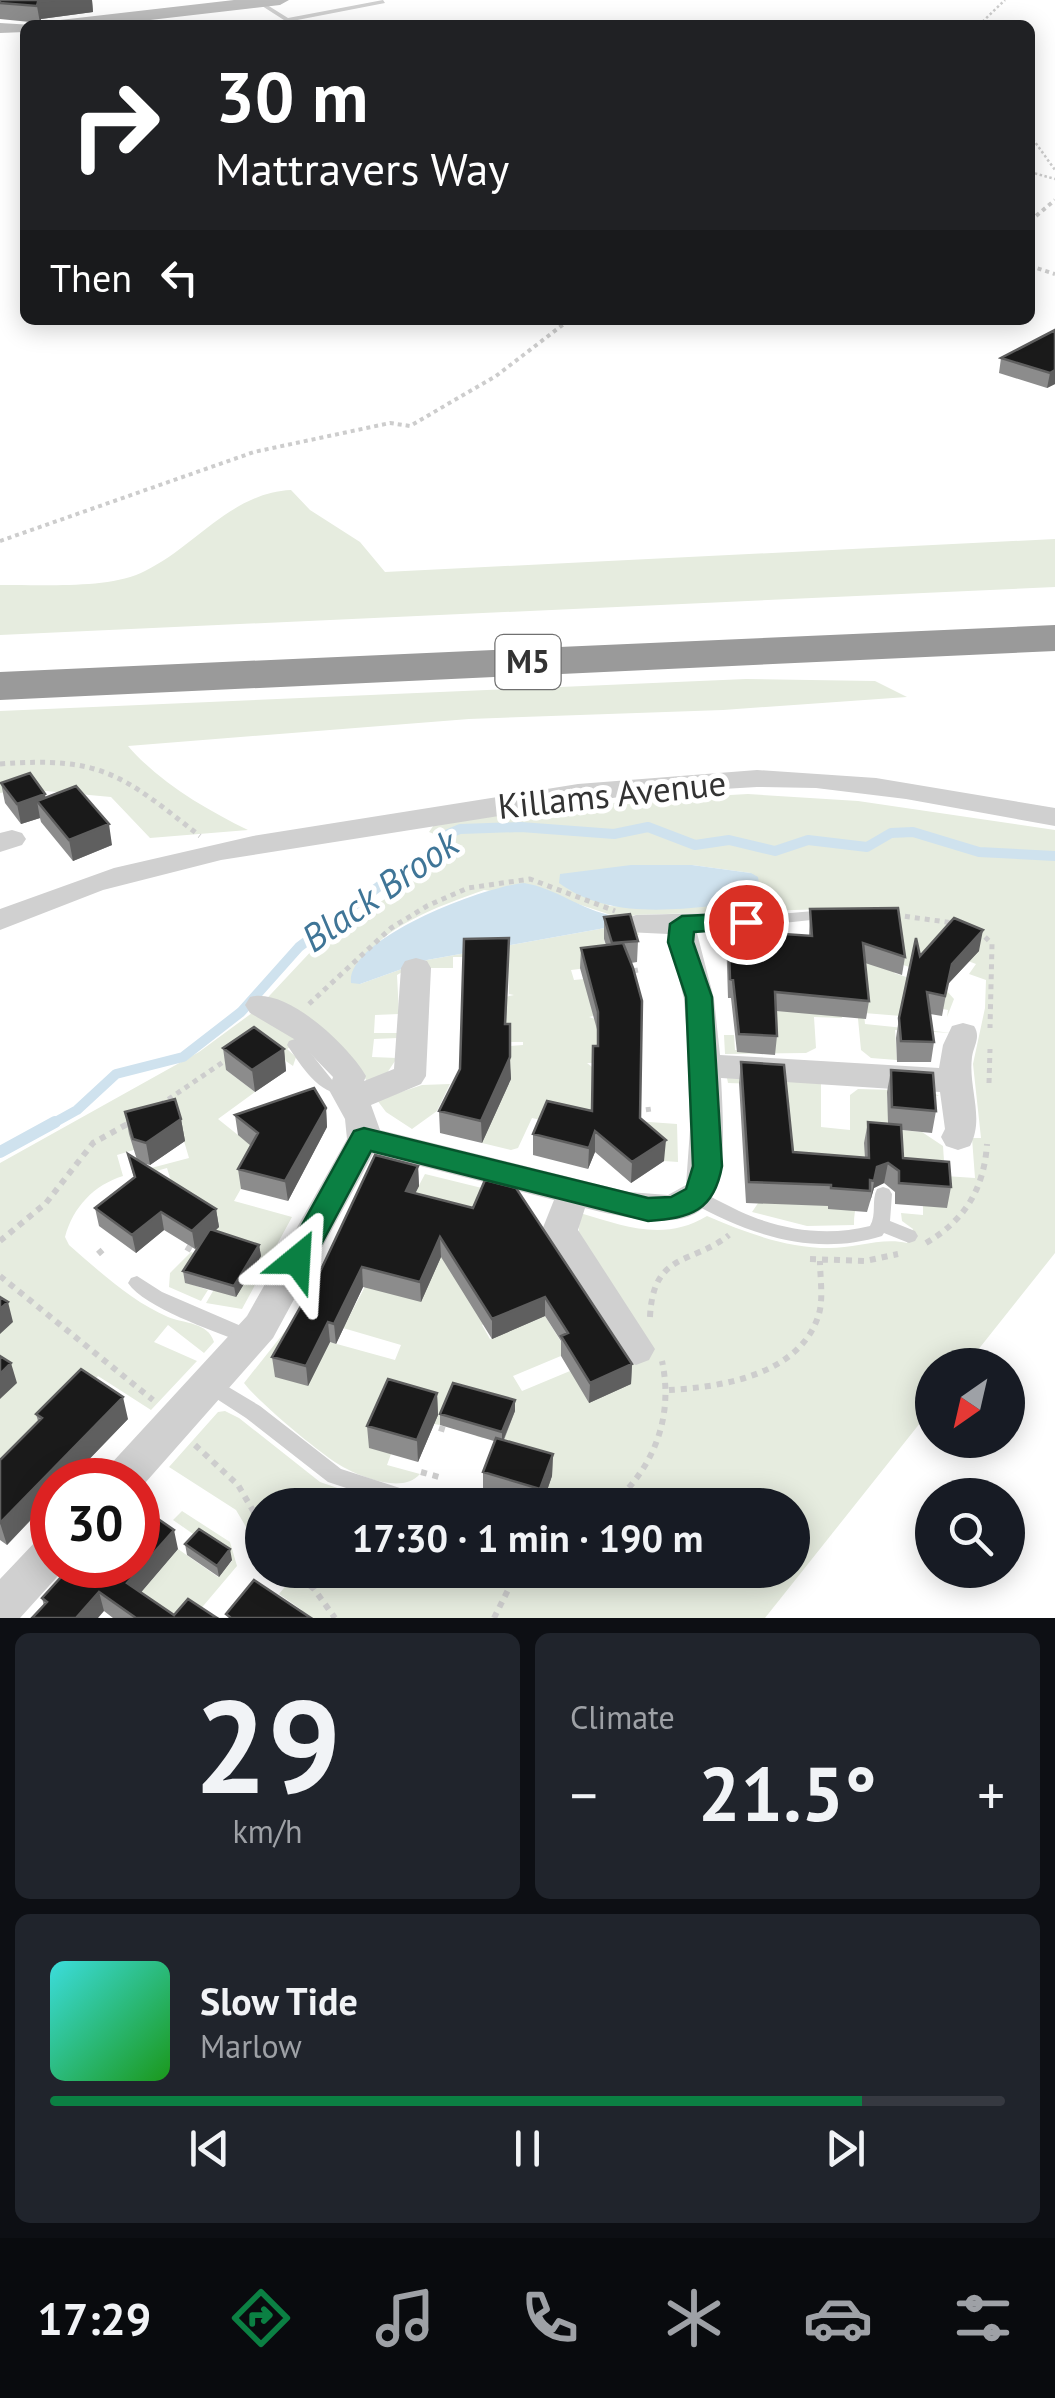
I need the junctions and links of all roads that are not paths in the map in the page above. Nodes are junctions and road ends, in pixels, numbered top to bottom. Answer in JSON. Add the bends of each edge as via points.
{"nodes":[{"id":1,"x":271,"y":2,"type":"edge"},
{"id":2,"x":383,"y":2,"type":"edge"},
{"id":3,"x":106,"y":20,"type":"edge"},
{"id":4,"x":1055,"y":607,"type":"edge"},
{"id":5,"x":1055,"y":638,"type":"edge"},
{"id":6,"x":0,"y":654,"type":"edge"},
{"id":7,"x":0,"y":686,"type":"edge"},
{"id":8,"x":1055,"y":817,"type":"edge"},
{"id":9,"x":847,"y":916,"type":"edge"},
{"id":10,"x":628,"y":918,"type":"edge"},
{"id":11,"x":0,"y":920,"type":"edge"},
{"id":12,"x":746,"y":922,"type":"joint"},
{"id":13,"x":682,"y":924,"type":"junction"},
{"id":14,"x":416,"y":968,"type":"dead end"},
{"id":15,"x":261,"y":1004,"type":"dead end"},
{"id":16,"x":981,"y":1037,"type":"road end"},
{"id":17,"x":295,"y":1045,"type":"dead end"},
{"id":18,"x":702,"y":1065,"type":"junction"},
{"id":19,"x":956,"y":1081,"type":"junction"},
{"id":20,"x":348,"y":1095,"type":"junction"},
{"id":21,"x":364,"y":1139,"type":"junction"},
{"id":22,"x":972,"y":1139,"type":"road end"},
{"id":23,"x":574,"y":1192,"type":"junction"},
{"id":24,"x":883,"y":1194,"type":"dead end"},
{"id":25,"x":696,"y":1197,"type":"junction"},
{"id":26,"x":881,"y":1224,"type":"junction"},
{"id":27,"x":910,"y":1236,"type":"dead end"},
{"id":28,"x":136,"y":1283,"type":"dead end"},
{"id":29,"x":250,"y":1338,"type":"junction"},
{"id":30,"x":636,"y":1349,"type":"dead end"},
{"id":31,"x":210,"y":1384,"type":"junction"},
{"id":32,"x":142,"y":1458,"type":"edge"},
{"id":33,"x":373,"y":1488,"type":"edge"},
{"id":34,"x":30,"y":1577,"type":"edge"},
{"id":35,"x":0,"y":1609,"type":"edge"}],
"edges":[{"from":1,"to":2,"type":"lane","via":[[287,20]]},
{"from":1,"to":3,"type":"main road"},
{"from":4,"to":6,"type":"highway","number":"M5"},
{"from":5,"to":7,"type":"highway","number":"M5"},
{"from":8,"to":11,"type":"street","name":"Killams Avenue","via":[[814,780],[600,790],[222,852],[126,873]]},
{"from":9,"to":12,"type":"lane"},
{"from":10,"to":13,"type":"street"},
{"from":12,"to":13,"type":"street"},
{"from":13,"to":18,"type":"street","via":[[680,942],[699,997]]},
{"from":14,"to":20,"type":"street","via":[[410,1076]]},
{"from":15,"to":20,"type":"street","via":[[333,1053],[350,1076]]},
{"from":16,"to":19,"type":"street","via":[[957,1048]]},
{"from":17,"to":20,"type":"lane","via":[[327,1085]]},
{"from":18,"to":19,"type":"street"},
{"from":18,"to":25,"type":"street","via":[[708,1172]]},
{"from":19,"to":22,"type":"street","via":[[962,1130]]},
{"from":20,"to":21,"type":"street"},
{"from":21,"to":23,"type":"street"},
{"from":21,"to":29,"type":"street"},
{"from":23,"to":25,"type":"street","via":[[648,1210],[676,1208]]},
{"from":23,"to":30,"type":"street","via":[[562,1239]]},
{"from":24,"to":26,"type":"lane"},
{"from":25,"to":26,"type":"lane","via":[[756,1225],[802,1236],[860,1236]]},
{"from":26,"to":27,"type":"lane"},
{"from":28,"to":29,"type":"lane"},
{"from":29,"to":31,"type":"street"},
{"from":31,"to":32,"type":"street"},
{"from":31,"to":33,"type":"lane","via":[[335,1476]]},
{"from":34,"to":35,"type":"street"}]}
